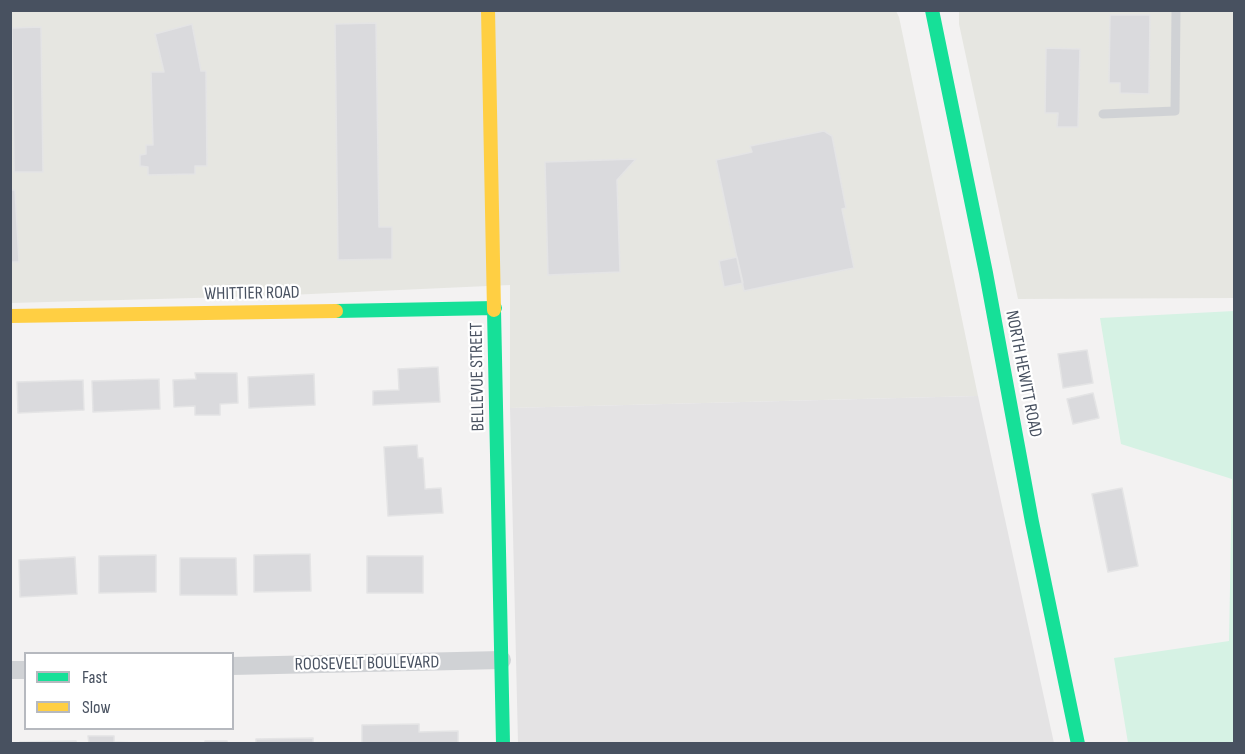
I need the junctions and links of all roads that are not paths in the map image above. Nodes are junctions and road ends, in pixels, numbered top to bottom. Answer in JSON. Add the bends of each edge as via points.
{"nodes":[{"id":1,"x":488,"y":10,"type":"edge"},
{"id":2,"x":932,"y":10,"type":"edge"},
{"id":3,"x":1176,"y":10,"type":"edge"},
{"id":4,"x":1103,"y":114,"type":"dead end"},
{"id":5,"x":495,"y":308,"type":"junction"},
{"id":6,"x":10,"y":316,"type":"edge"},
{"id":7,"x":502,"y":660,"type":"junction"},
{"id":8,"x":234,"y":666,"type":"edge"},
{"id":9,"x":503,"y":744,"type":"edge"},
{"id":10,"x":1078,"y":744,"type":"edge"}],
"edges":[{"from":1,"to":5,"type":"street","name":"BELLEVUE STREET"},
{"from":2,"to":10,"type":"street","name":"NORTH HEWITT ROAD"},
{"from":3,"to":4,"type":"lane","via":[[1175,111]]},
{"from":5,"to":6,"type":"street","name":"WHITTIER ROAD"},
{"from":5,"to":7,"type":"street","name":"BELLEVUE STREET"},
{"from":7,"to":8,"type":"street","name":"ROOSEVELT BOULEVARD"},
{"from":7,"to":9,"type":"street","name":"BELLEVUE STREET"}]}
